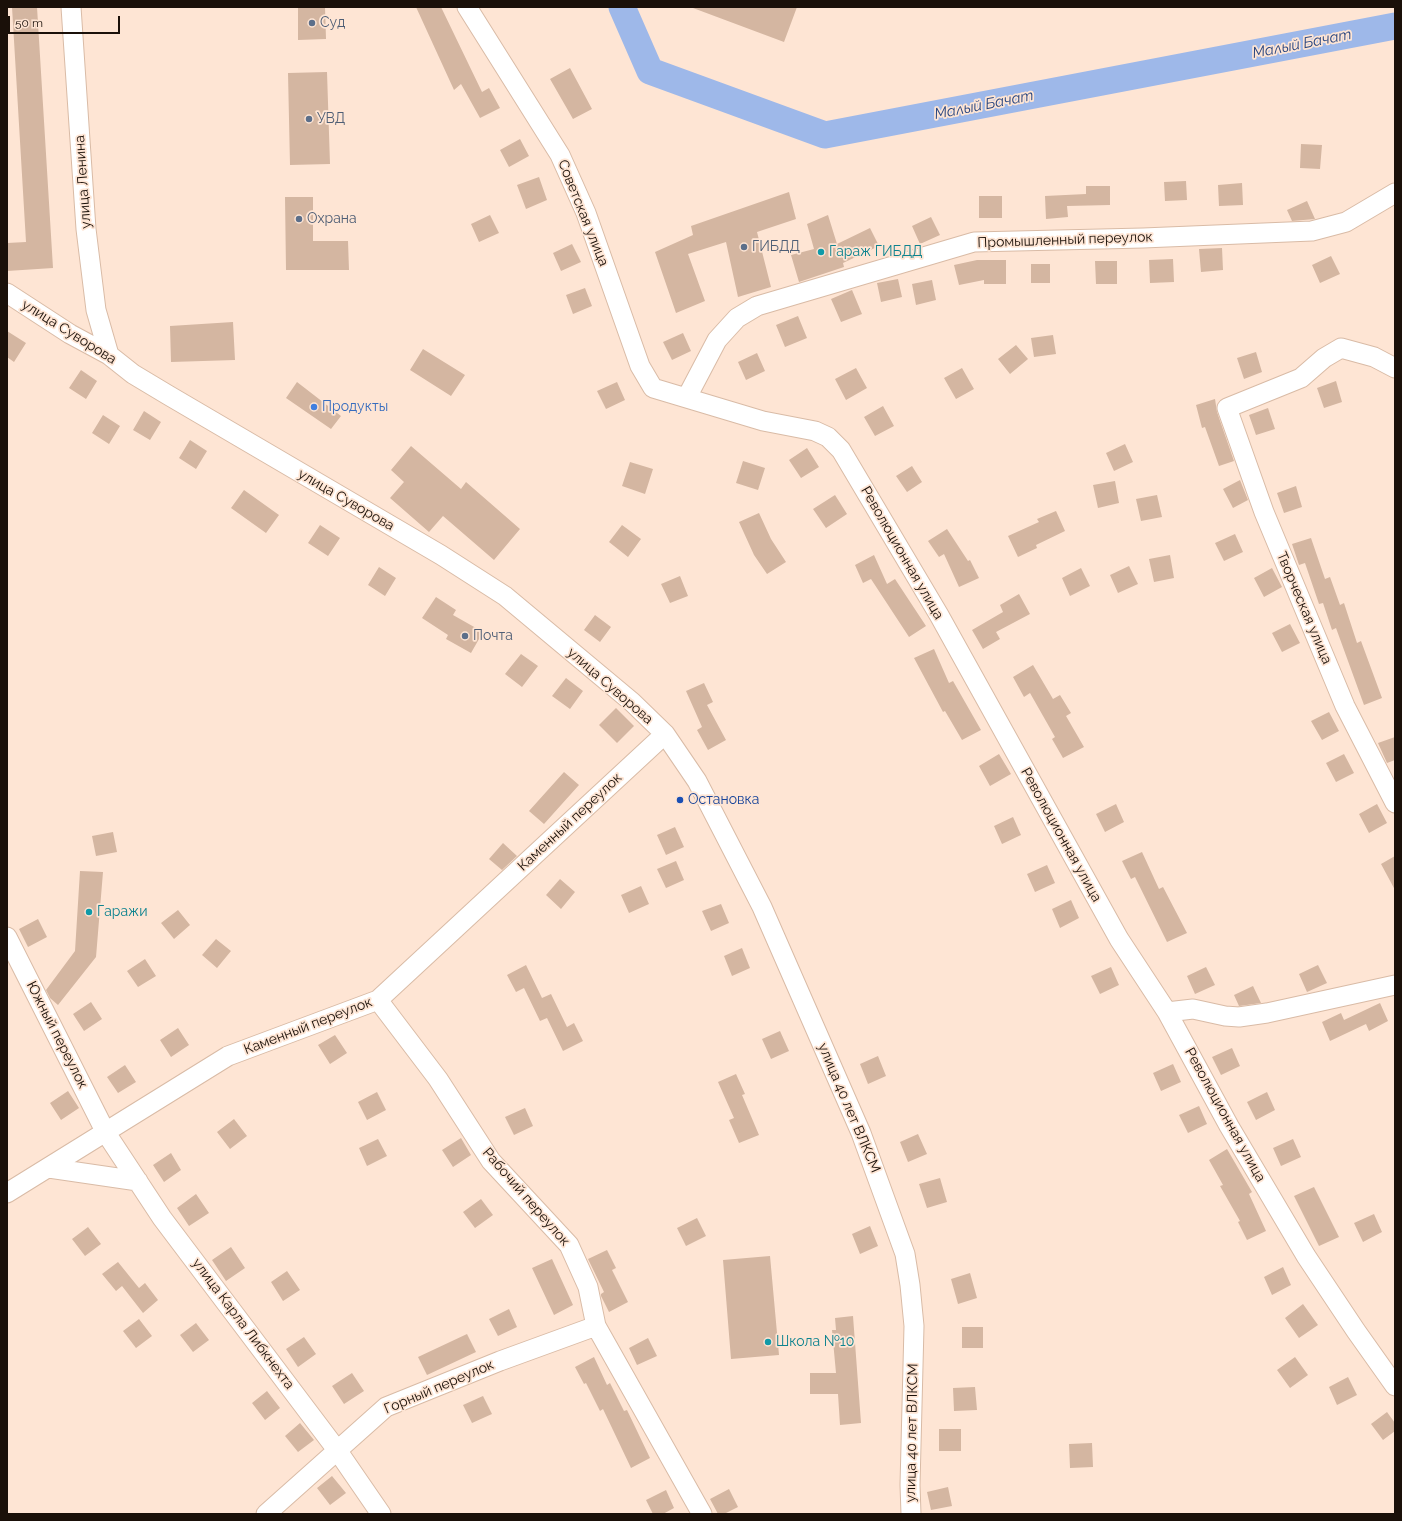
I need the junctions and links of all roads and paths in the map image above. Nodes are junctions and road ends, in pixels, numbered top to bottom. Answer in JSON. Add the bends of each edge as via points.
{"nodes":[{"id":1,"x":71,"y":7,"type":"edge"},
{"id":2,"x":467,"y":7,"type":"edge"},
{"id":3,"x":1395,"y":192,"type":"edge"},
{"id":4,"x":7,"y":293,"type":"edge"},
{"id":5,"x":109,"y":355,"type":"junction"},
{"id":6,"x":1395,"y":368,"type":"edge"},
{"id":7,"x":653,"y":388,"type":"joint"},
{"id":8,"x":688,"y":398,"type":"junction"},
{"id":9,"x":665,"y":734,"type":"junction"},
{"id":10,"x":1395,"y":803,"type":"edge"},
{"id":11,"x":7,"y":937,"type":"edge"},
{"id":12,"x":1395,"y":985,"type":"edge"},
{"id":13,"x":378,"y":1000,"type":"junction"},
{"id":14,"x":1167,"y":1012,"type":"junction"},
{"id":15,"x":106,"y":1133,"type":"junction"},
{"id":16,"x":49,"y":1168,"type":"junction"},
{"id":17,"x":138,"y":1181,"type":"junction"},
{"id":18,"x":11,"y":1186,"type":"edge"},
{"id":19,"x":596,"y":1326,"type":"junction"},
{"id":20,"x":1395,"y":1386,"type":"edge"},
{"id":21,"x":337,"y":1450,"type":"junction"},
{"id":22,"x":266,"y":1514,"type":"edge"},
{"id":23,"x":381,"y":1514,"type":"edge"},
{"id":24,"x":702,"y":1514,"type":"edge"},
{"id":25,"x":911,"y":1514,"type":"edge"}],
"edges":[{"from":1,"to":5,"type":"street","name":"улица Ленина","via":[[86,229],[96,310]]},
{"from":2,"to":7,"type":"street","name":"Советская улица","via":[[560,154],[586,213],[640,366]]},
{"from":3,"to":8,"type":"street","name":"Промышленный переулок","via":[[1346,222],[1312,231],[974,242],[757,306],[737,318],[717,340]]},
{"from":4,"to":5,"type":"street","name":"улица Суворова","via":[[70,334]]},
{"from":5,"to":9,"type":"street","name":"улица Суворова","via":[[133,374],[441,555],[505,596],[632,702]]},
{"from":6,"to":10,"type":"street","name":"Творческая улица","via":[[1374,357],[1341,348],[1324,358],[1301,378],[1227,408],[1264,512],[1345,706]]},
{"from":7,"to":8,"type":"street","name":"Революционная улица"},
{"from":8,"to":14,"type":"street","name":"Революционная улица","via":[[763,421],[815,431],[828,436],[841,450],[939,615],[1119,939]]},
{"from":9,"to":13,"type":"street","name":"Каменный переулок"},
{"from":9,"to":25,"type":"street","name":"улица 40 лет ВЛКСМ","via":[[697,781],[762,907],[861,1133],[905,1254],[914,1326]]},
{"from":11,"to":15,"type":"street","name":"Южный переулок"},
{"from":12,"to":14,"type":"street","via":[[1267,1013],[1224,1016],[1193,1009]]},
{"from":13,"to":15,"type":"street","name":"Каменный переулок","via":[[228,1056]]},
{"from":13,"to":19,"type":"street","name":"Рабочий переулок","via":[[438,1078],[492,1161],[569,1245],[588,1287]]},
{"from":14,"to":20,"type":"street","name":"Революционная улица","via":[[1229,1126],[1306,1256]]},
{"from":15,"to":16,"type":"street","name":"Каменный переулок"},
{"from":15,"to":17,"type":"street","name":"улица Карла Либкнехта"},
{"from":16,"to":17,"type":"street"},
{"from":16,"to":18,"type":"street","name":"Каменный переулок"},
{"from":17,"to":21,"type":"street","name":"улица Карла Либкнехта","via":[[162,1218]]},
{"from":19,"to":21,"type":"street","name":"Горный переулок","via":[[386,1407]]},
{"from":19,"to":24,"type":"street","name":"Рабочий переулок"},
{"from":21,"to":22,"type":"street","name":"Горный переулок"},
{"from":21,"to":23,"type":"street","name":"улица Карла Либкнехта"}]}
